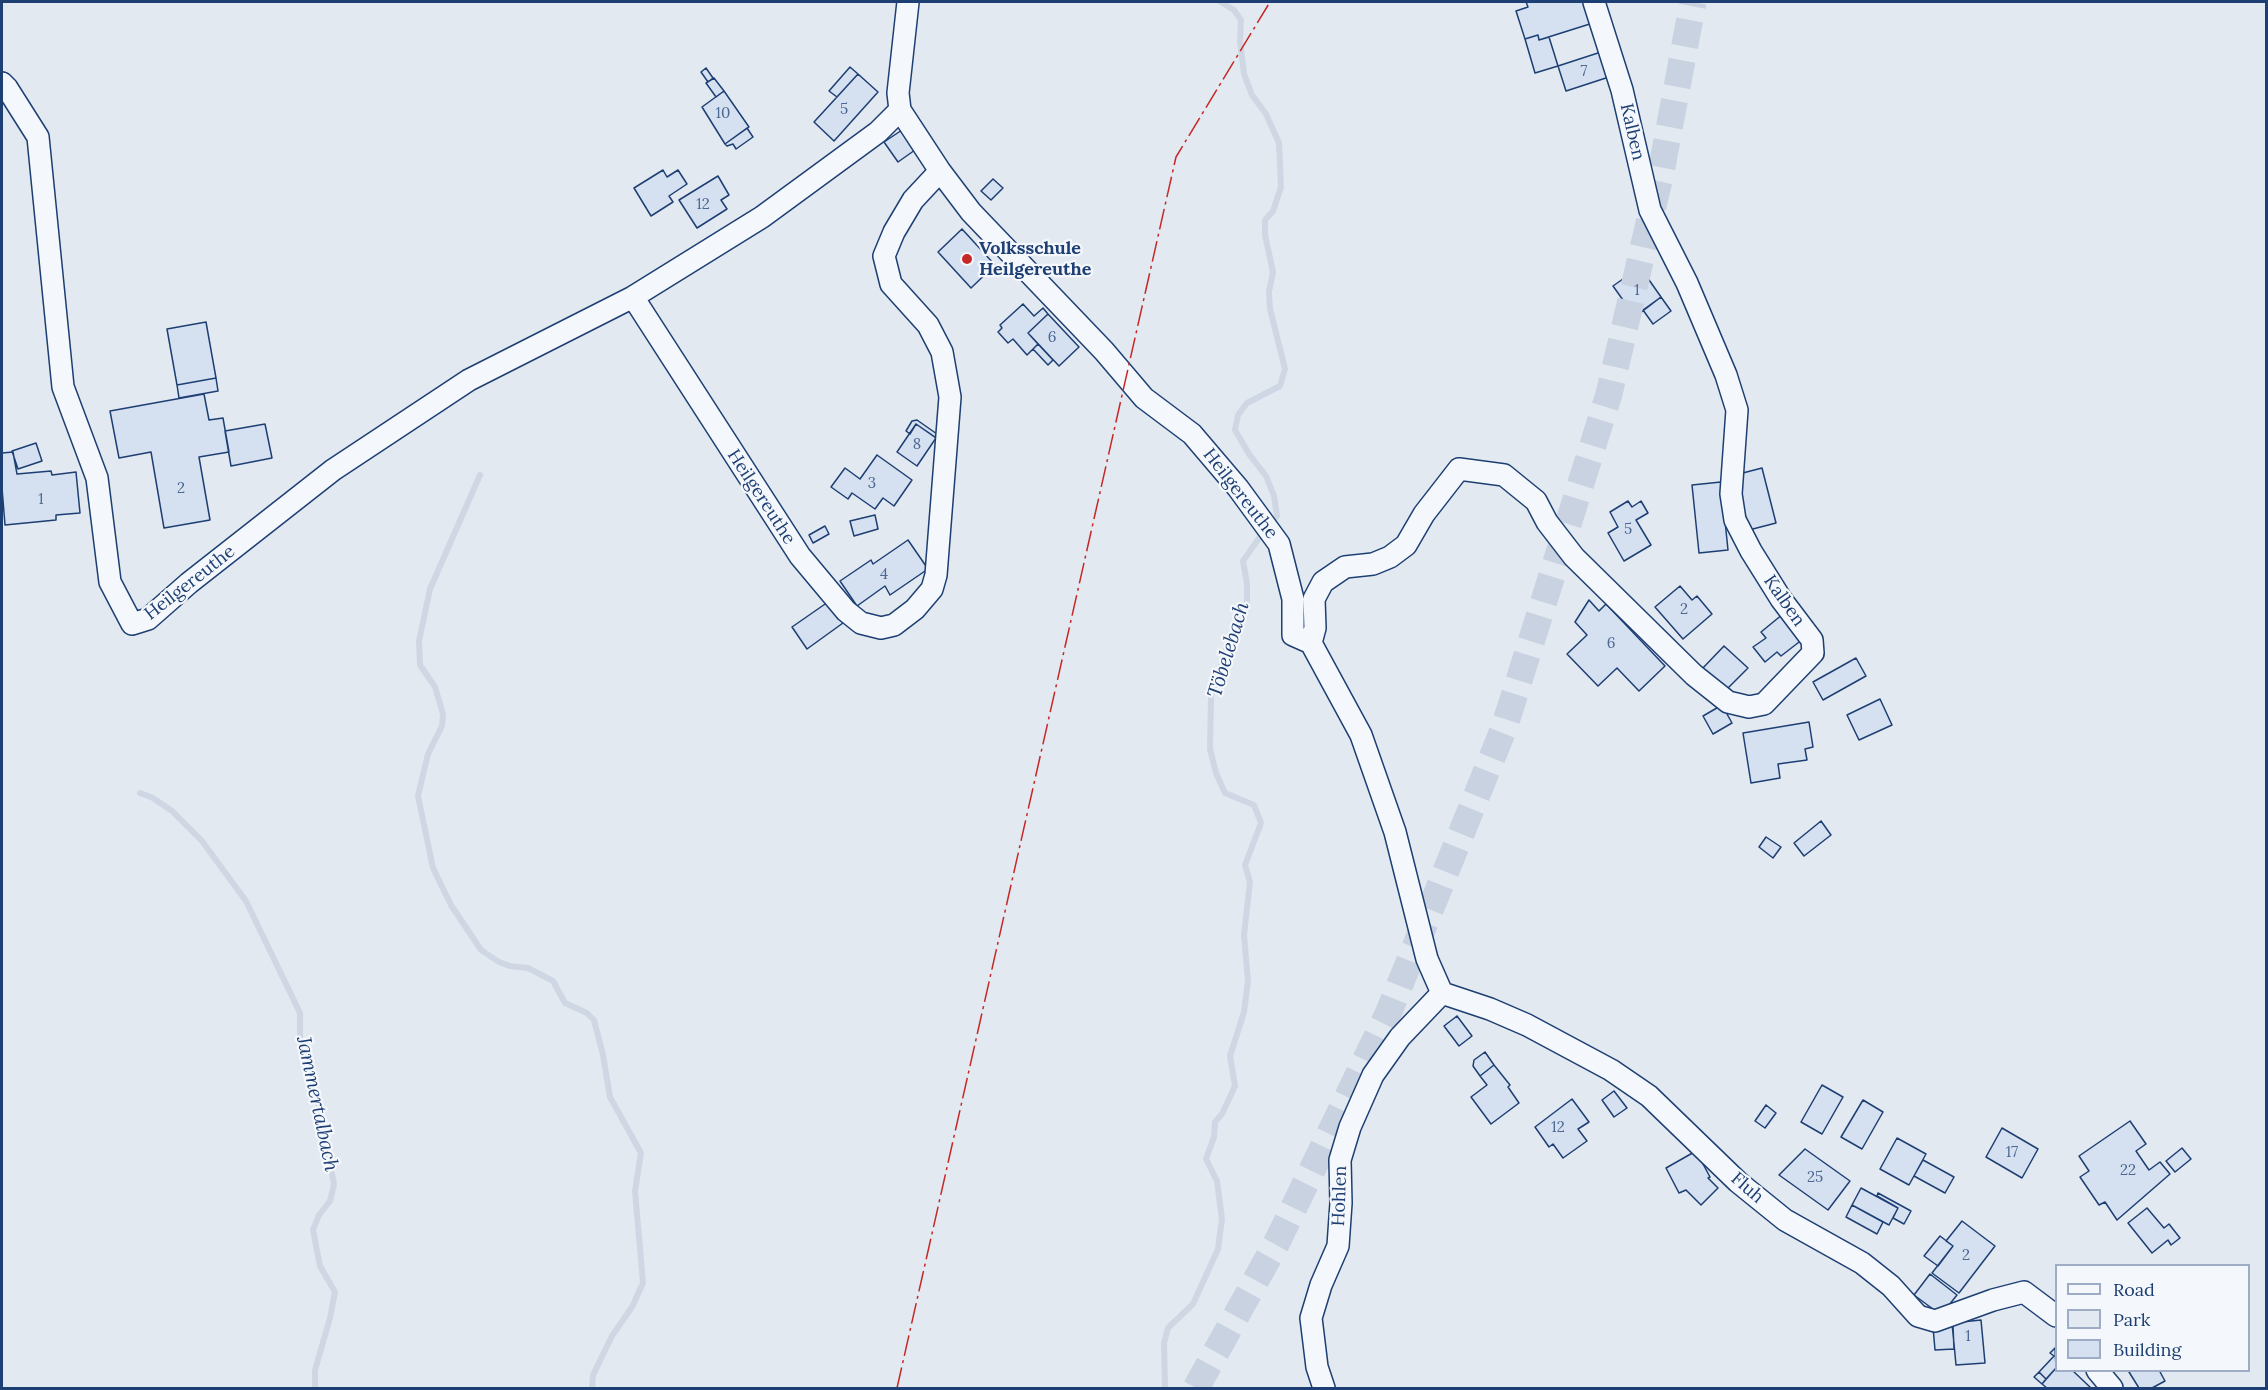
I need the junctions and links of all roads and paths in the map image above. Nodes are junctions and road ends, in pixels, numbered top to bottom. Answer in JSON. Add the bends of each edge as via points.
{"nodes":[{"id":1,"x":908,"y":2,"type":"edge"},
{"id":2,"x":1594,"y":2,"type":"edge"},
{"id":3,"x":2,"y":83,"type":"edge"},
{"id":4,"x":900,"y":110,"type":"junction"},
{"id":5,"x":940,"y":171,"type":"junction"},
{"id":6,"x":633,"y":297,"type":"junction"},
{"id":7,"x":1311,"y":643,"type":"junction"},
{"id":8,"x":1442,"y":993,"type":"junction"},
{"id":9,"x":2055,"y":1315,"type":"edge"},
{"id":10,"x":2098,"y":1372,"type":"edge"},
{"id":11,"x":1324,"y":1389,"type":"edge"},
{"id":12,"x":2112,"y":1389,"type":"edge"}],
"edges":[{"from":1,"to":4,"type":"street","via":[[898,93]]},
{"from":2,"to":7,"type":"street","name":"Kalben","via":[[1622,90],[1650,210],[1687,283],[1737,410],[1731,494],[1735,520],[1781,599],[1812,640],[1813,653],[1764,704],[1749,707],[1728,702],[1694,675],[1574,557],[1536,501],[1504,475],[1459,469],[1406,545],[1373,564],[1345,567],[1323,582],[1314,599]]},
{"from":3,"to":6,"type":"street","name":"Heilgereuthe","via":[[38,137],[63,387],[97,478],[110,582],[132,624],[148,619],[333,470],[469,380]]},
{"from":4,"to":5,"type":"street","name":"Heilgereuthe"},
{"from":4,"to":6,"type":"street","name":"Heilgereuthe","via":[[878,132],[762,217]]},
{"from":5,"to":6,"type":"street","name":"Heilgereuthe","via":[[913,200],[884,256],[891,284],[928,326],[942,351],[950,397],[936,575],[927,596],[894,626],[880,628],[861,623],[846,611],[800,556]]},
{"from":5,"to":7,"type":"street","name":"Heilgereuthe","via":[[971,212],[1144,398],[1192,434],[1238,488],[1279,544],[1293,599],[1293,635]]},
{"from":7,"to":8,"type":"street","name":"Heilgereuthe","via":[[1361,735],[1395,832],[1427,959]]},
{"from":8,"to":9,"type":"street","name":"Fluh","via":[[1527,1025],[1649,1096],[1738,1182],[1785,1220],[1862,1263],[1891,1286],[1918,1316],[1935,1321],[2024,1292]]},
{"from":8,"to":11,"type":"street","name":"Hohlen","via":[[1401,1037],[1373,1075],[1340,1160],[1338,1246],[1311,1318]]},
{"from":10,"to":12,"type":"street"}]}
